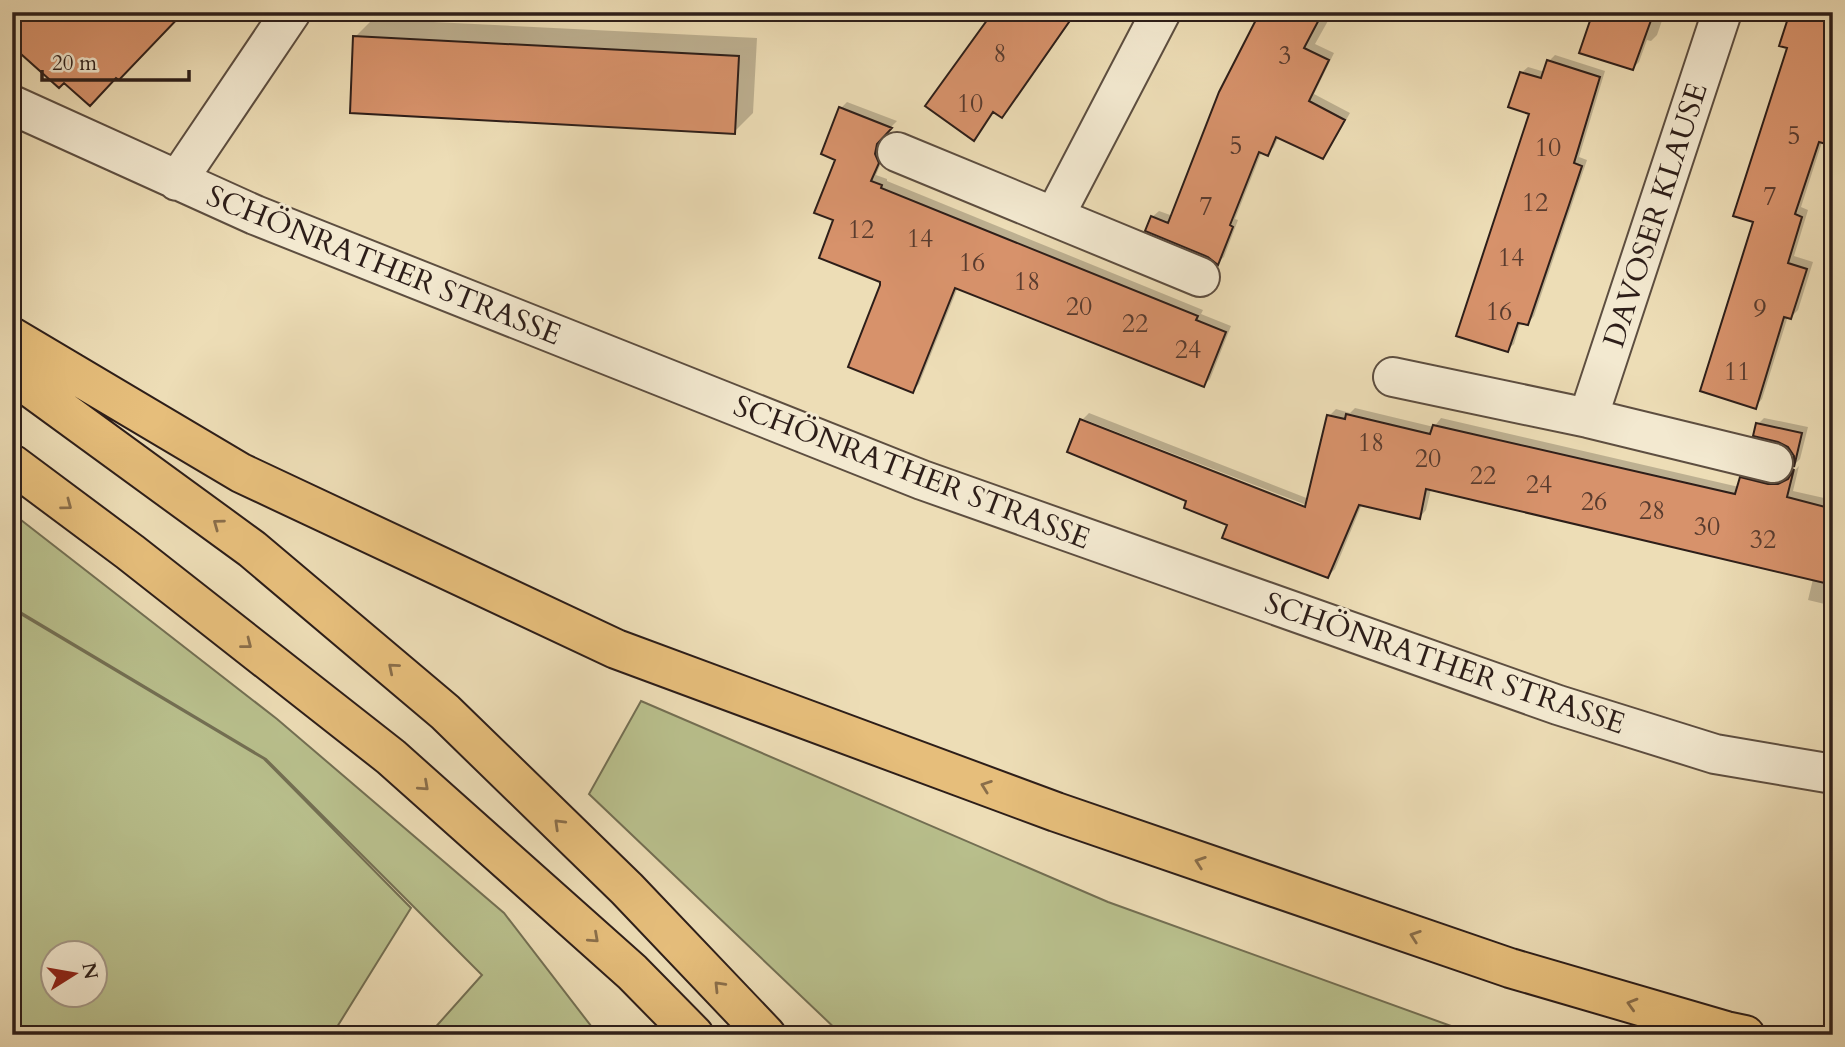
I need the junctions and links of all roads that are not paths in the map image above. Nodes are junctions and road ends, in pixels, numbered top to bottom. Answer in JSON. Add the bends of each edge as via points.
{"nodes":[{"id":1,"x":291,"y":12,"type":"edge"},
{"id":2,"x":1161,"y":12,"type":"edge"},
{"id":3,"x":1722,"y":12,"type":"edge"},
{"id":4,"x":12,"y":106,"type":"edge"},
{"id":5,"x":897,"y":152,"type":"dead end"},
{"id":6,"x":177,"y":181,"type":"junction"},
{"id":7,"x":1054,"y":217,"type":"junction"},
{"id":8,"x":1200,"y":277,"type":"dead end"},
{"id":9,"x":12,"y":337,"type":"edge"},
{"id":10,"x":12,"y":374,"type":"edge"},
{"id":11,"x":1394,"y":377,"type":"dead end"},
{"id":12,"x":1588,"y":418,"type":"junction"},
{"id":13,"x":1773,"y":463,"type":"dead end"},
{"id":14,"x":12,"y":464,"type":"edge"},
{"id":15,"x":1833,"y":774,"type":"edge"},
{"id":16,"x":632,"y":972,"type":"junction"},
{"id":17,"x":678,"y":1035,"type":"edge"},
{"id":18,"x":694,"y":1035,"type":"edge"},
{"id":19,"x":766,"y":1035,"type":"edge"},
{"id":20,"x":1745,"y":1035,"type":"edge"}],
"edges":[{"from":1,"to":6,"type":"street"},
{"from":2,"to":7,"type":"street"},
{"from":3,"to":12,"type":"street","name":"DAVOSER KLAUSE"},
{"from":4,"to":6,"type":"street","name":"SCHÖNRATHER STRASSE"},
{"from":5,"to":7,"type":"street"},
{"from":6,"to":15,"type":"street","name":"SCHÖNRATHER STRASSE","via":[[922,480],[1558,705],[1714,754]]},
{"from":7,"to":8,"type":"street"},
{"from":20,"to":9,"type":"highway","one_way":true,"via":[[1497,964],[1056,812],[616,649],[241,473]]},
{"from":19,"to":10,"type":"highway","one_way":true,"via":[[627,889],[445,712],[252,549]]},
{"from":11,"to":12,"type":"street"},
{"from":12,"to":13,"type":"street"},
{"from":14,"to":16,"type":"highway","one_way":true,"via":[[391,757]]},
{"from":16,"to":17,"type":"highway"},
{"from":16,"to":18,"type":"highway"}]}
